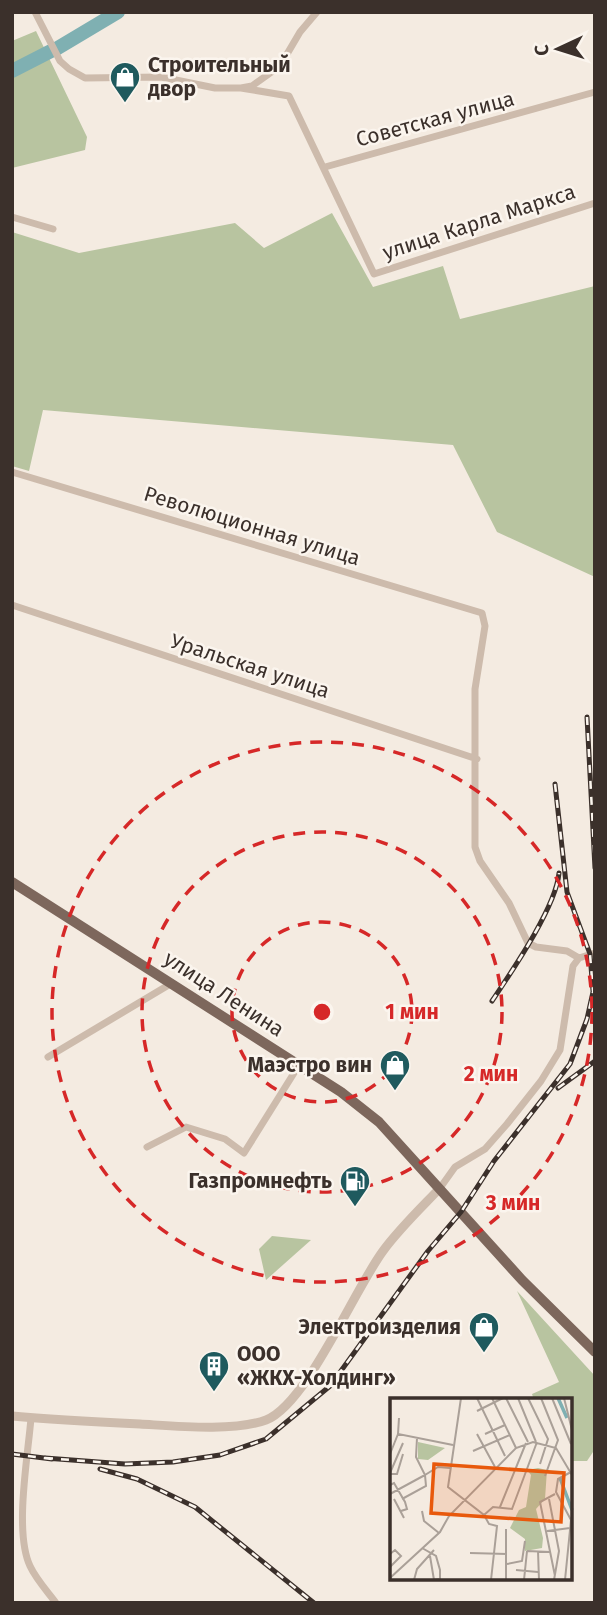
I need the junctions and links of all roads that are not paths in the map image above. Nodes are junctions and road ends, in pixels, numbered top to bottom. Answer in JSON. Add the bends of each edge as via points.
{"nodes":[{"id":1,"x":35,"y":12,"type":"edge"},
{"id":2,"x":317,"y":12,"type":"edge"},
{"id":3,"x":241,"y":88,"type":"junction"},
{"id":4,"x":595,"y":92,"type":"edge"},
{"id":5,"x":324,"y":167,"type":"junction"},
{"id":6,"x":595,"y":204,"type":"edge"},
{"id":7,"x":12,"y":217,"type":"edge"},
{"id":8,"x":53,"y":229,"type":"dead end"},
{"id":9,"x":12,"y":472,"type":"edge"},
{"id":10,"x":12,"y":606,"type":"edge"},
{"id":11,"x":477,"y":759,"type":"junction"},
{"id":12,"x":12,"y":882,"type":"edge"},
{"id":13,"x":595,"y":953,"type":"edge"},
{"id":14,"x":579,"y":958,"type":"junction"},
{"id":15,"x":172,"y":983,"type":"junction"},
{"id":16,"x":48,"y":1057,"type":"dead end"},
{"id":17,"x":299,"y":1065,"type":"junction"},
{"id":18,"x":147,"y":1147,"type":"dead end"},
{"id":19,"x":440,"y":1188,"type":"junction"},
{"id":20,"x":595,"y":1352,"type":"edge"},
{"id":21,"x":12,"y":1416,"type":"edge"},
{"id":22,"x":30,"y":1418,"type":"junction"},
{"id":23,"x":56,"y":1603,"type":"edge"}],
"edges":[{"from":1,"to":3,"type":"street","via":[[60,61],[85,78],[161,77],[215,88]]},
{"from":2,"to":3,"type":"street","via":[[280,66],[252,86]]},
{"from":3,"to":5,"type":"street","via":[[289,96]]},
{"from":4,"to":5,"type":"street","name":"Советская улица"},
{"from":5,"to":6,"type":"street","name":"улица Карла Маркса","via":[[374,274]]},
{"from":7,"to":8,"type":"street"},
{"from":9,"to":11,"type":"street","name":"Революционная улица","via":[[482,613],[485,626],[475,690]]},
{"from":10,"to":11,"type":"street","name":"Уральская улица"},
{"from":11,"to":14,"type":"street","via":[[475,846],[480,861],[509,903],[528,943]]},
{"from":12,"to":15,"type":"main road","name":"улица Ленина"},
{"from":13,"to":14,"type":"street"},
{"from":14,"to":19,"type":"street","via":[[571,976],[560,1050],[508,1125],[485,1149],[455,1167]]},
{"from":15,"to":16,"type":"street"},
{"from":15,"to":17,"type":"main road","name":"улица Ленина"},
{"from":17,"to":18,"type":"street","via":[[244,1153],[225,1139],[186,1127]]},
{"from":17,"to":19,"type":"main road","name":"улица Ленина","via":[[379,1122]]},
{"from":19,"to":20,"type":"main road","name":"улица Ленина","via":[[522,1280]]},
{"from":19,"to":22,"type":"street","via":[[384,1250],[319,1361],[292,1400],[268,1420],[185,1427]]},
{"from":21,"to":22,"type":"street"},
{"from":22,"to":23,"type":"street","via":[[24,1541],[31,1568]]}]}
